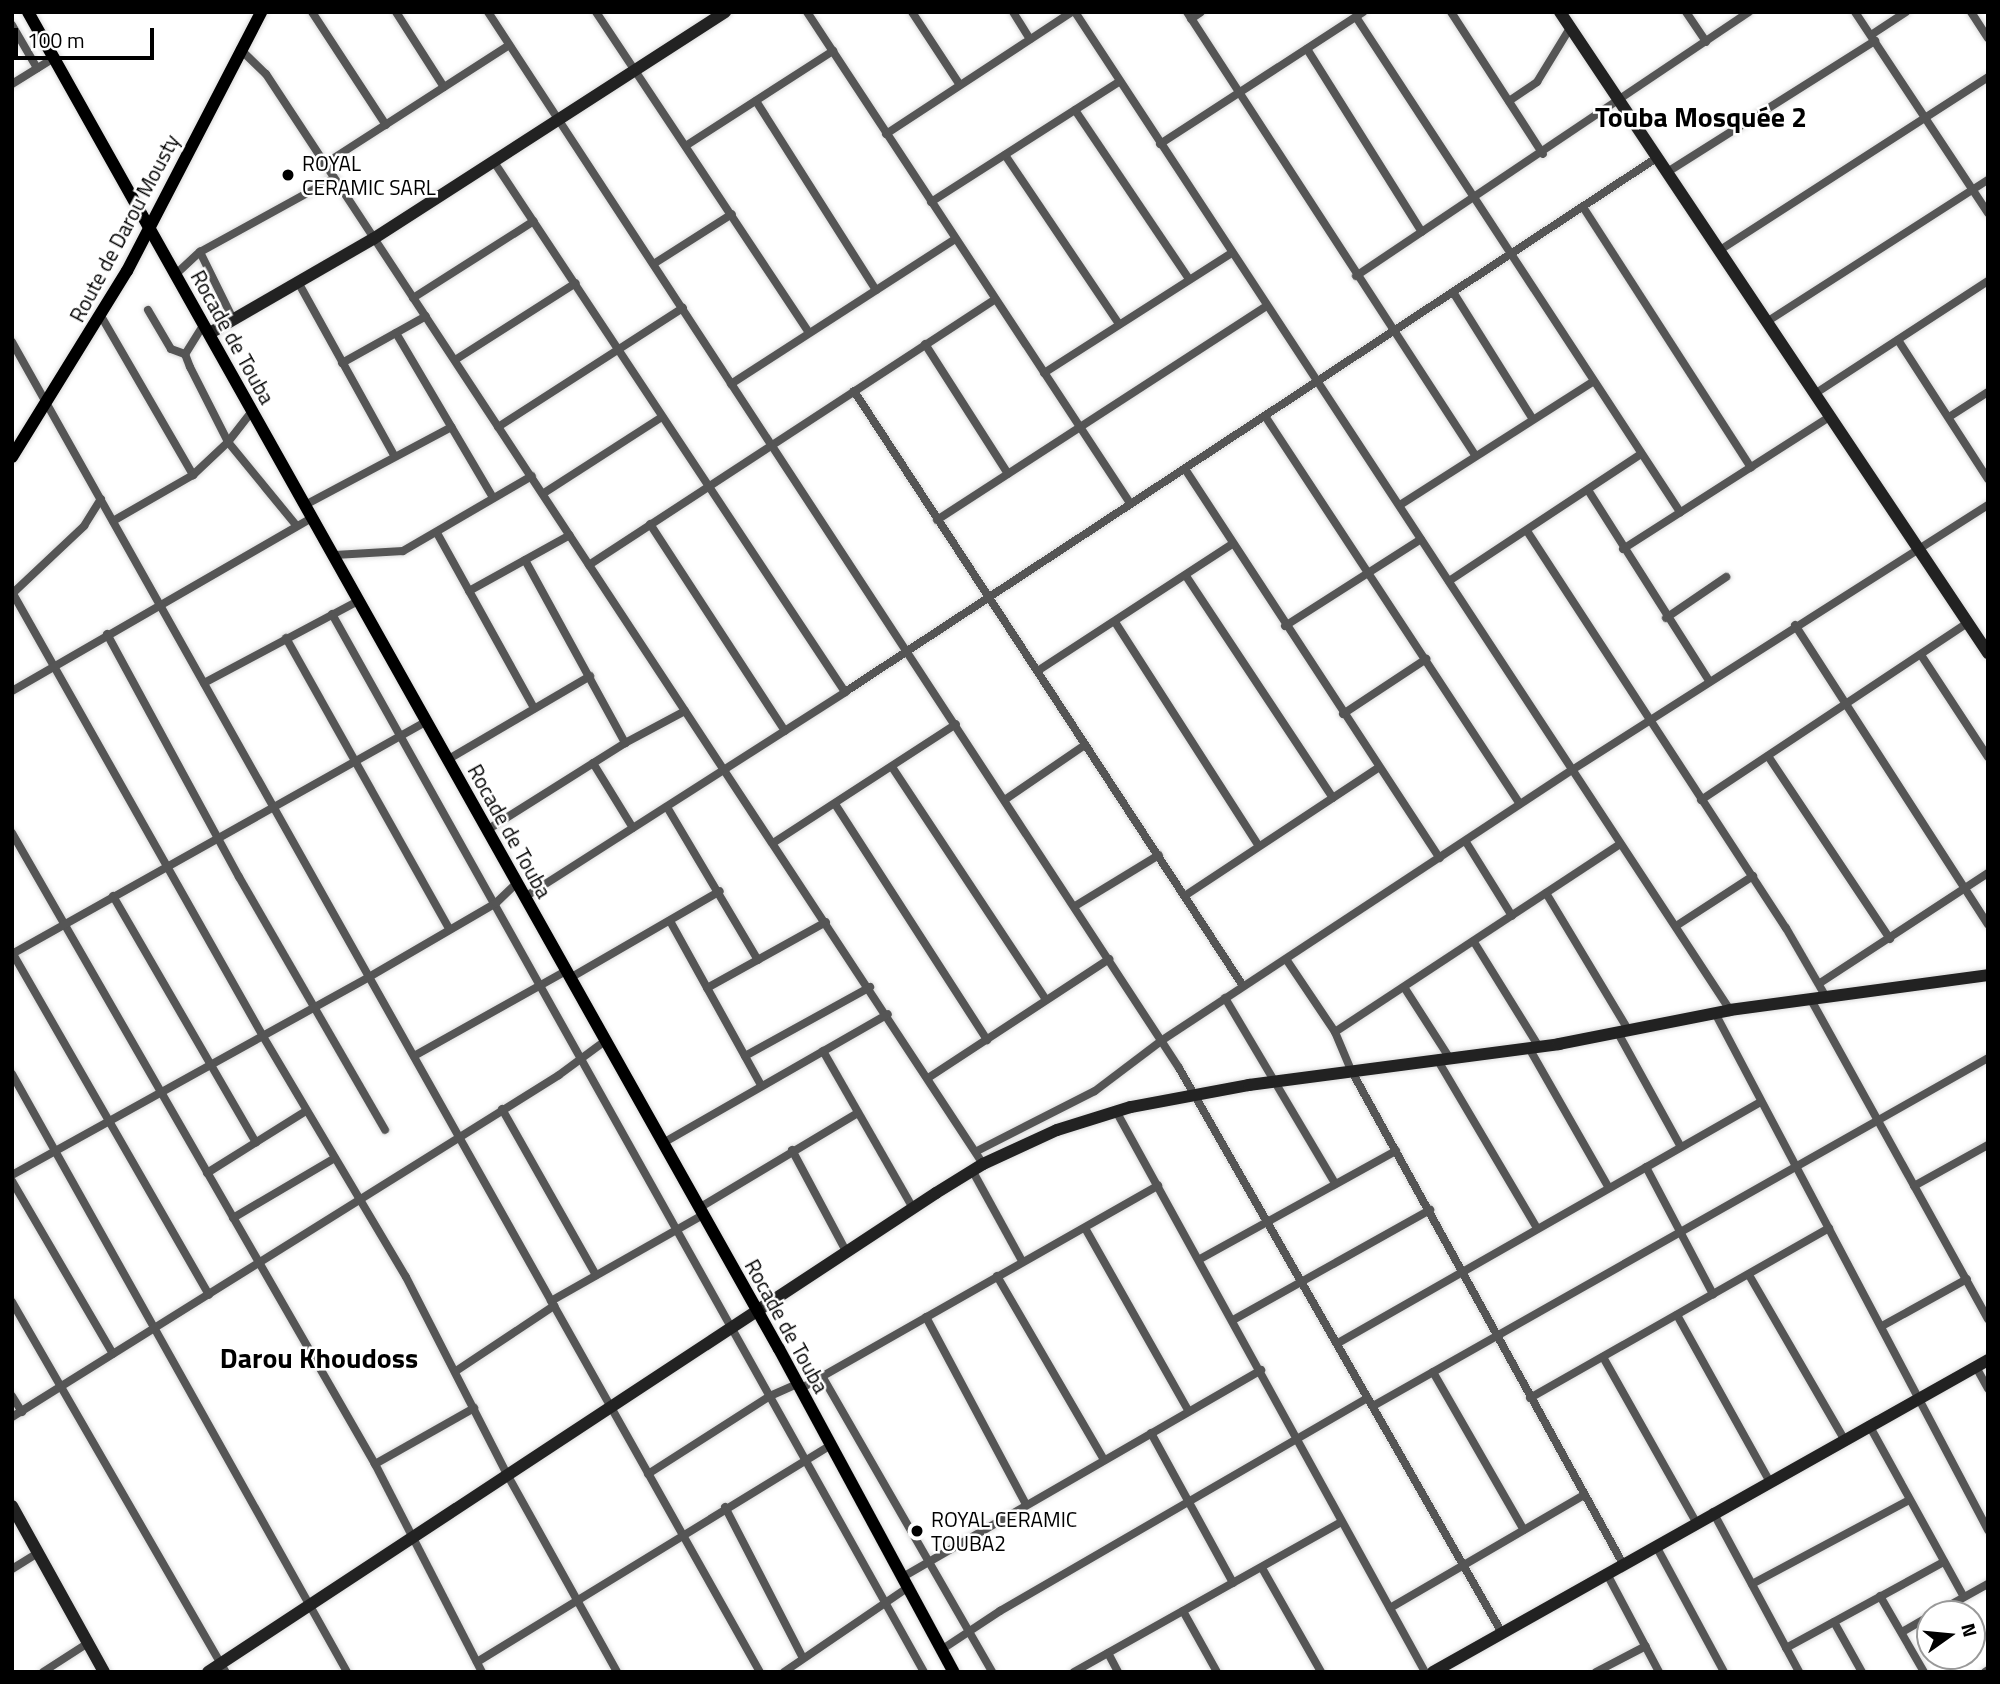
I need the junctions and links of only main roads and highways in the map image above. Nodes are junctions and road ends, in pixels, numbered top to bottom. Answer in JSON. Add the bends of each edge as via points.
{"nodes":[{"id":1,"x":28,"y":12,"type":"edge"},
{"id":2,"x":261,"y":12,"type":"edge"},
{"id":3,"x":151,"y":228,"type":"junction"},
{"id":4,"x":12,"y":457,"type":"edge"},
{"id":5,"x":954,"y":1672,"type":"edge"}],
"edges":[{"from":1,"to":3,"type":"main road","name":"Rocade de Touba"},
{"from":2,"to":3,"type":"main road","name":"Route de Darou Mousty"},
{"from":3,"to":4,"type":"main road","name":"Route de Darou Mousty"},
{"from":3,"to":5,"type":"main road","name":"Rocade de Touba","via":[[757,1310]]}]}
